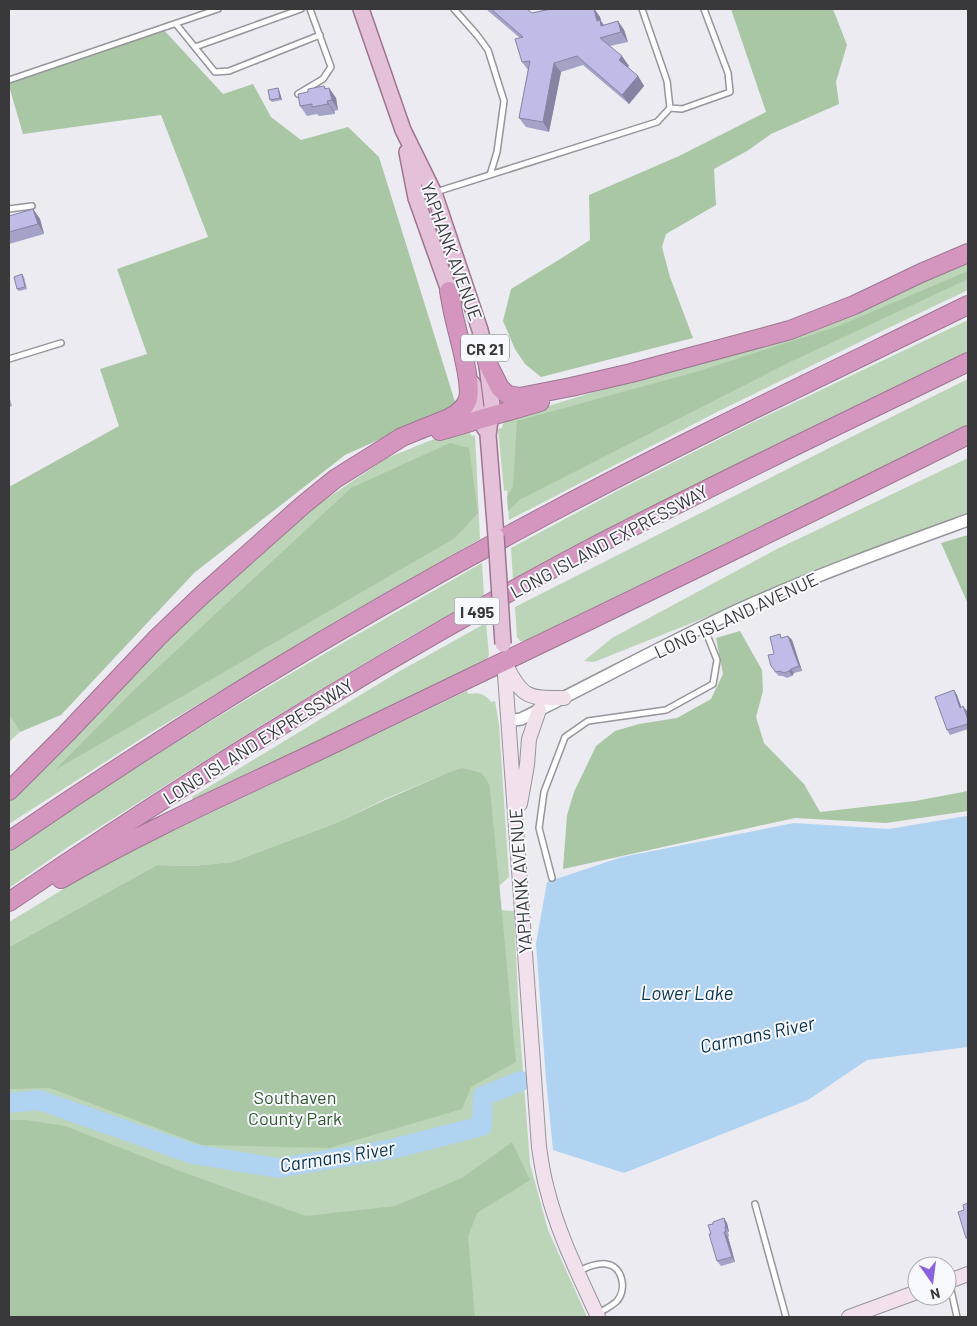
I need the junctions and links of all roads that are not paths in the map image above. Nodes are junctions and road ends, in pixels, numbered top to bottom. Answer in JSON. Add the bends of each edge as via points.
{"nodes":[{"id":1,"x":218,"y":9,"type":"edge"},
{"id":2,"x":301,"y":9,"type":"edge"},
{"id":3,"x":310,"y":9,"type":"edge"},
{"id":4,"x":454,"y":9,"type":"edge"},
{"id":5,"x":642,"y":9,"type":"edge"},
{"id":6,"x":704,"y":9,"type":"edge"},
{"id":7,"x":364,"y":10,"type":"edge"},
{"id":8,"x":176,"y":24,"type":"junction"},
{"id":9,"x":320,"y":35,"type":"junction"},
{"id":10,"x":195,"y":47,"type":"junction"},
{"id":11,"x":9,"y":80,"type":"edge"},
{"id":12,"x":298,"y":94,"type":"edge"},
{"id":13,"x":670,"y":108,"type":"junction"},
{"id":14,"x":403,"y":130,"type":"junction"},
{"id":15,"x":490,"y":175,"type":"junction"},
{"id":16,"x":434,"y":192,"type":"junction"},
{"id":17,"x":416,"y":198,"type":"junction"},
{"id":18,"x":32,"y":206,"type":"dead end"},
{"id":19,"x":9,"y":209,"type":"edge"},
{"id":20,"x":968,"y":253,"type":"edge"},
{"id":21,"x":449,"y":290,"type":"junction"},
{"id":22,"x":968,"y":305,"type":"edge"},
{"id":23,"x":61,"y":343,"type":"dead end"},
{"id":24,"x":9,"y":359,"type":"edge"},
{"id":25,"x":487,"y":362,"type":"junction"},
{"id":26,"x":968,"y":362,"type":"edge"},
{"id":27,"x":631,"y":373,"type":"junction"},
{"id":28,"x":486,"y":424,"type":"junction"},
{"id":29,"x":968,"y":435,"type":"edge"},
{"id":30,"x":359,"y":463,"type":"junction"},
{"id":31,"x":968,"y":520,"type":"edge"},
{"id":32,"x":703,"y":627,"type":"junction"},
{"id":33,"x":504,"y":661,"type":"junction"},
{"id":34,"x":564,"y":698,"type":"junction"},
{"id":35,"x":539,"y":710,"type":"junction"},
{"id":36,"x":509,"y":721,"type":"junction"},
{"id":37,"x":9,"y":791,"type":"edge"},
{"id":38,"x":516,"y":824,"type":"junction"},
{"id":39,"x":9,"y":841,"type":"edge"},
{"id":40,"x":552,"y":878,"type":"dead end"},
{"id":41,"x":9,"y":902,"type":"edge"},
{"id":42,"x":9,"y":909,"type":"edge"},
{"id":43,"x":755,"y":1204,"type":"dead end"},
{"id":44,"x":577,"y":1272,"type":"junction"},
{"id":45,"x":907,"y":1296,"type":"edge"},
{"id":46,"x":597,"y":1316,"type":"edge"},
{"id":47,"x":786,"y":1317,"type":"edge"},
{"id":48,"x":848,"y":1317,"type":"edge"}],
"edges":[{"from":1,"to":8,"type":"lane"},
{"from":2,"to":10,"type":"lane"},
{"from":3,"to":9,"type":"lane"},
{"from":4,"to":15,"type":"lane","via":[[488,50],[504,101],[497,152]]},
{"from":5,"to":13,"type":"lane","via":[[667,81]]},
{"from":6,"to":13,"type":"lane","via":[[728,73],[730,92],[682,109]]},
{"from":7,"to":14,"type":"main road","name":"YAPHANK AVENUE","number":"CR 21"},
{"from":8,"to":10,"type":"lane"},
{"from":8,"to":11,"type":"lane"},
{"from":9,"to":10,"type":"lane","via":[[222,72],[215,72]]},
{"from":9,"to":12,"type":"lane","via":[[331,67],[323,79]]},
{"from":13,"to":15,"type":"lane","via":[[657,122]]},
{"from":14,"to":16,"type":"main road","name":"YAPHANK AVENUE","number":"CR 21"},
{"from":14,"to":17,"type":"main road","name":"YAPHANK AVENUE","number":"CR 21"},
{"from":15,"to":16,"type":"lane"},
{"from":16,"to":17,"type":"lane"},
{"from":16,"to":25,"type":"main road","name":"YAPHANK AVENUE","number":"CR 21","via":[[474,310]]},
{"from":17,"to":21,"type":"main road","name":"YAPHANK AVENUE","number":"CR 21"},
{"from":18,"to":19,"type":"lane"},
{"from":20,"to":27,"type":"highway","via":[[790,330]]},
{"from":21,"to":28,"type":"main road","name":"YAPHANK AVENUE","number":"CR 21","via":[[462,323],[476,408]]},
{"from":21,"to":30,"type":"highway","via":[[467,380],[465,404],[456,414],[402,437]]},
{"from":22,"to":39,"type":"highway","via":[[689,441],[429,579],[160,740]]},
{"from":23,"to":24,"type":"lane"},
{"from":25,"to":27,"type":"highway","via":[[500,388],[514,396],[548,392]]},
{"from":25,"to":28,"type":"main road","name":"YAPHANK AVENUE","number":"CR 21","via":[[492,405]]},
{"from":26,"to":41,"type":"highway","name":"LONG ISLAND EXPRESSWAY","number":"I 495","via":[[712,486],[454,624],[188,783]]},
{"from":27,"to":28,"type":"highway"},
{"from":28,"to":30,"type":"highway","via":[[422,437]]},
{"from":28,"to":33,"type":"main road","name":"YAPHANK AVENUE","number":"CR 21","bridge":true},
{"from":29,"to":33,"type":"highway"},
{"from":30,"to":37,"type":"highway","via":[[303,505],[202,595]]},
{"from":31,"to":32,"type":"street","name":"LONG ISLAND AVENUE","via":[[765,598]]},
{"from":32,"to":34,"type":"street","name":"LONG ISLAND AVENUE"},
{"from":32,"to":40,"type":"lane","via":[[717,660],[713,684],[666,710],[588,721],[565,737],[544,792],[539,828]]},
{"from":33,"to":34,"type":"main road","via":[[528,695]]},
{"from":33,"to":36,"type":"main road","name":"YAPHANK AVENUE","number":"CR 21"},
{"from":33,"to":42,"type":"highway","via":[[157,827]]},
{"from":34,"to":35,"type":"street","name":"LONG ISLAND AVENUE"},
{"from":35,"to":36,"type":"street","name":"LONG ISLAND AVENUE"},
{"from":35,"to":38,"type":"main road","via":[[528,739]]},
{"from":36,"to":38,"type":"main road","name":"YAPHANK AVENUE","number":"CR 21"},
{"from":38,"to":44,"type":"main road","name":"YAPHANK AVENUE","number":"CR 21","via":[[540,1154],[546,1188]]},
{"from":43,"to":47,"type":"lane"},
{"from":44,"to":46,"type":"main road","name":"YAPHANK AVENUE","number":"CR 21"},
{"from":44,"to":46,"type":"lane","via":[[606,1264],[619,1272],[623,1282],[618,1300]]},
{"from":45,"to":48,"type":"main road"}]}
